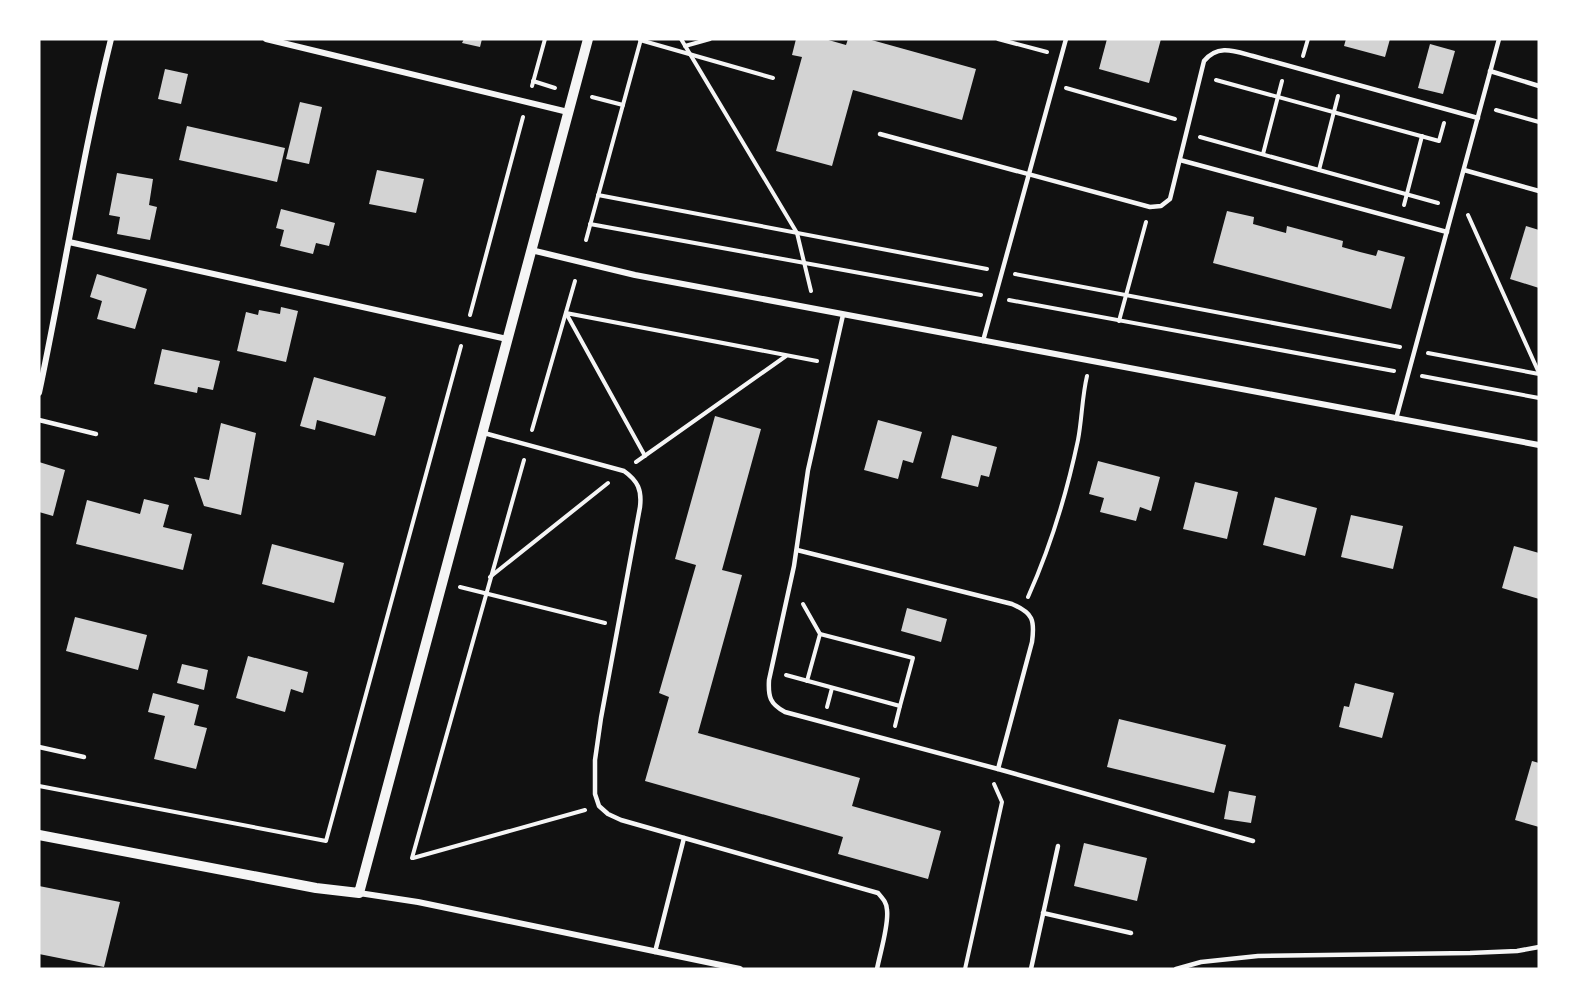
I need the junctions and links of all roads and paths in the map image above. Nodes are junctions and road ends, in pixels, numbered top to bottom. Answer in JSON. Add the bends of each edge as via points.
{"nodes":[{"id":1,"x":111,"y":39,"type":"edge"},
{"id":2,"x":266,"y":39,"type":"edge"},
{"id":3,"x":544,"y":39,"type":"edge"},
{"id":4,"x":588,"y":39,"type":"edge"},
{"id":5,"x":681,"y":39,"type":"edge"},
{"id":6,"x":710,"y":39,"type":"edge"},
{"id":7,"x":998,"y":39,"type":"edge"},
{"id":8,"x":1066,"y":39,"type":"edge"},
{"id":9,"x":1499,"y":39,"type":"edge"},
{"id":10,"x":641,"y":40,"type":"edge"},
{"id":11,"x":685,"y":46,"type":"junction"},
{"id":12,"x":690,"y":54,"type":"junction"},
{"id":13,"x":1062,"y":56,"type":"junction"},
{"id":14,"x":1286,"y":65,"type":"junction"},
{"id":15,"x":1490,"y":71,"type":"junction"},
{"id":16,"x":1201,"y":76,"type":"junction"},
{"id":17,"x":773,"y":78,"type":"dead end"},
{"id":18,"x":1342,"y":81,"type":"junction"},
{"id":19,"x":1054,"y":84,"type":"junction"},
{"id":20,"x":1539,"y":86,"type":"edge"},
{"id":21,"x":1278,"y":97,"type":"junction"},
{"id":22,"x":527,"y":102,"type":"junction"},
{"id":23,"x":1481,"y":106,"type":"junction"},
{"id":24,"x":1447,"y":110,"type":"junction"},
{"id":25,"x":568,"y":112,"type":"junction"},
{"id":26,"x":1334,"y":112,"type":"junction"},
{"id":27,"x":1478,"y":118,"type":"junction"},
{"id":28,"x":1539,"y":122,"type":"edge"},
{"id":29,"x":1189,"y":123,"type":"junction"},
{"id":30,"x":880,"y":134,"type":"dead end"},
{"id":31,"x":1422,"y":136,"type":"junction"},
{"id":32,"x":1263,"y":154,"type":"dead end"},
{"id":33,"x":1180,"y":160,"type":"junction"},
{"id":34,"x":1319,"y":170,"type":"dead end"},
{"id":35,"x":1464,"y":170,"type":"junction"},
{"id":36,"x":1030,"y":174,"type":"junction"},
{"id":37,"x":1539,"y":191,"type":"edge"},
{"id":38,"x":598,"y":195,"type":"junction"},
{"id":39,"x":1150,"y":207,"type":"junction"},
{"id":40,"x":1400,"y":219,"type":"junction"},
{"id":41,"x":590,"y":224,"type":"junction"},
{"id":42,"x":1447,"y":232,"type":"junction"},
{"id":43,"x":797,"y":233,"type":"junction"},
{"id":44,"x":586,"y":240,"type":"dead end"},
{"id":45,"x":69,"y":242,"type":"junction"},
{"id":46,"x":531,"y":250,"type":"junction"},
{"id":47,"x":804,"y":263,"type":"junction"},
{"id":48,"x":1002,"y":272,"type":"junction"},
{"id":49,"x":575,"y":281,"type":"dead end"},
{"id":50,"x":1126,"y":295,"type":"junction"},
{"id":51,"x":995,"y":298,"type":"junction"},
{"id":52,"x":815,"y":310,"type":"junction"},
{"id":53,"x":566,"y":313,"type":"junction"},
{"id":54,"x":843,"y":315,"type":"junction"},
{"id":55,"x":1119,"y":321,"type":"junction"},
{"id":56,"x":466,"y":330,"type":"junction"},
{"id":57,"x":507,"y":339,"type":"junction"},
{"id":58,"x":983,"y":341,"type":"junction"},
{"id":59,"x":1415,"y":350,"type":"junction"},
{"id":60,"x":1090,"y":361,"type":"junction"},
{"id":61,"x":832,"y":364,"type":"junction"},
{"id":62,"x":1539,"y":373,"type":"edge"},
{"id":63,"x":1408,"y":374,"type":"junction"},
{"id":64,"x":39,"y":393,"type":"edge"},
{"id":65,"x":1539,"y":398,"type":"edge"},
{"id":66,"x":1396,"y":419,"type":"junction"},
{"id":67,"x":39,"y":420,"type":"edge"},
{"id":68,"x":482,"y":433,"type":"junction"},
{"id":69,"x":96,"y":434,"type":"dead end"},
{"id":70,"x":528,"y":445,"type":"junction"},
{"id":71,"x":1539,"y":446,"type":"edge"},
{"id":72,"x":645,"y":456,"type":"dead end"},
{"id":73,"x":797,"y":550,"type":"junction"},
{"id":74,"x":442,"y":582,"type":"junction"},
{"id":75,"x":790,"y":583,"type":"junction"},
{"id":76,"x":486,"y":593,"type":"junction"},
{"id":77,"x":1023,"y":609,"type":"junction"},
{"id":78,"x":619,"y":626,"type":"junction"},
{"id":79,"x":820,"y":634,"type":"junction"},
{"id":80,"x":771,"y":671,"type":"junction"},
{"id":81,"x":807,"y":681,"type":"junction"},
{"id":82,"x":900,"y":706,"type":"junction"},
{"id":83,"x":891,"y":740,"type":"junction"},
{"id":84,"x":39,"y":747,"type":"edge"},
{"id":85,"x":84,"y":757,"type":"dead end"},
{"id":86,"x":998,"y":769,"type":"junction"},
{"id":87,"x":39,"y":786,"type":"edge"},
{"id":88,"x":599,"y":806,"type":"junction"},
{"id":89,"x":39,"y":835,"type":"edge"},
{"id":90,"x":684,"y":838,"type":"junction"},
{"id":91,"x":1252,"y":841,"type":"dead end"},
{"id":92,"x":1058,"y":846,"type":"dead end"},
{"id":93,"x":359,"y":893,"type":"junction"},
{"id":94,"x":1043,"y":913,"type":"junction"},
{"id":95,"x":1131,"y":933,"type":"dead end"},
{"id":96,"x":1539,"y":947,"type":"edge"},
{"id":97,"x":655,"y":952,"type":"junction"},
{"id":98,"x":740,"y":969,"type":"edge"},
{"id":99,"x":877,"y":969,"type":"edge"},
{"id":100,"x":965,"y":969,"type":"edge"},
{"id":101,"x":1031,"y":969,"type":"edge"},
{"id":102,"x":1176,"y":969,"type":"edge"}],
"edges":[{"from":1,"to":45,"type":"street"},
{"from":2,"to":22,"type":"street"},
{"from":3,"to":22,"type":"path"},
{"from":4,"to":25,"type":"street"},
{"from":5,"to":11,"type":"path"},
{"from":6,"to":11,"type":"path"},
{"from":7,"to":13,"type":"path"},
{"from":8,"to":13,"type":"lane"},
{"from":9,"to":15,"type":"lane"},
{"from":10,"to":12,"type":"path"},
{"from":10,"to":38,"type":"path"},
{"from":11,"to":12,"type":"path"},
{"from":12,"to":17,"type":"path"},
{"from":12,"to":43,"type":"path"},
{"from":13,"to":19,"type":"lane"},
{"from":14,"to":16,"type":"lane","via":[[1220,50],[1204,61]]},
{"from":14,"to":18,"type":"lane"},
{"from":14,"to":21,"type":"path"},
{"from":15,"to":20,"type":"lane"},
{"from":15,"to":23,"type":"lane"},
{"from":16,"to":21,"type":"path"},
{"from":16,"to":29,"type":"lane"},
{"from":18,"to":24,"type":"lane"},
{"from":18,"to":26,"type":"path"},
{"from":19,"to":29,"type":"path"},
{"from":19,"to":36,"type":"lane"},
{"from":21,"to":26,"type":"path"},
{"from":21,"to":32,"type":"path"},
{"from":22,"to":25,"type":"street"},
{"from":22,"to":56,"type":"path"},
{"from":23,"to":27,"type":"lane"},
{"from":23,"to":28,"type":"path"},
{"from":24,"to":27,"type":"lane"},
{"from":24,"to":31,"type":"path","via":[[1439,141]]},
{"from":25,"to":46,"type":"street"},
{"from":26,"to":31,"type":"path"},
{"from":26,"to":34,"type":"path"},
{"from":27,"to":35,"type":"lane"},
{"from":29,"to":33,"type":"lane"},
{"from":30,"to":36,"type":"lane"},
{"from":31,"to":40,"type":"path"},
{"from":33,"to":39,"type":"lane","via":[[1170,199],[1161,206]]},
{"from":33,"to":40,"type":"lane"},
{"from":35,"to":37,"type":"lane"},
{"from":35,"to":42,"type":"lane"},
{"from":36,"to":39,"type":"lane"},
{"from":36,"to":48,"type":"lane"},
{"from":38,"to":41,"type":"path"},
{"from":38,"to":43,"type":"path"},
{"from":39,"to":50,"type":"path"},
{"from":40,"to":42,"type":"lane"},
{"from":41,"to":44,"type":"path"},
{"from":41,"to":47,"type":"path"},
{"from":42,"to":59,"type":"lane"},
{"from":43,"to":47,"type":"path"},
{"from":43,"to":48,"type":"path"},
{"from":45,"to":56,"type":"street"},
{"from":45,"to":64,"type":"street"},
{"from":46,"to":52,"type":"street"},
{"from":46,"to":57,"type":"street"},
{"from":47,"to":51,"type":"path"},
{"from":47,"to":52,"type":"path"},
{"from":48,"to":50,"type":"path"},
{"from":48,"to":51,"type":"lane"},
{"from":49,"to":53,"type":"path"},
{"from":50,"to":55,"type":"path"},
{"from":50,"to":59,"type":"path"},
{"from":51,"to":55,"type":"path"},
{"from":51,"to":58,"type":"lane"},
{"from":52,"to":54,"type":"street"},
{"from":53,"to":61,"type":"path"},
{"from":53,"to":70,"type":"path"},
{"from":53,"to":72,"type":"path"},
{"from":54,"to":58,"type":"street"},
{"from":54,"to":61,"type":"lane"},
{"from":55,"to":63,"type":"path"},
{"from":56,"to":57,"type":"street"},
{"from":56,"to":87,"type":"path","via":[[326,841]]},
{"from":57,"to":68,"type":"street"},
{"from":58,"to":60,"type":"street"},
{"from":59,"to":62,"type":"path"},
{"from":59,"to":63,"type":"lane"},
{"from":60,"to":66,"type":"street"},
{"from":60,"to":77,"type":"path","via":[[1070,471],[1043,561]]},
{"from":61,"to":73,"type":"lane","via":[[805,488]]},
{"from":63,"to":65,"type":"path"},
{"from":63,"to":66,"type":"lane"},
{"from":66,"to":71,"type":"street"},
{"from":67,"to":69,"type":"lane"},
{"from":68,"to":70,"type":"lane"},
{"from":68,"to":74,"type":"street"},
{"from":70,"to":76,"type":"path"},
{"from":70,"to":78,"type":"lane","via":[[624,471],[637,483],[640,507]]},
{"from":73,"to":75,"type":"lane"},
{"from":73,"to":77,"type":"lane"},
{"from":74,"to":76,"type":"path"},
{"from":74,"to":93,"type":"street"},
{"from":75,"to":79,"type":"path"},
{"from":75,"to":80,"type":"lane"},
{"from":76,"to":78,"type":"path"},
{"from":76,"to":88,"type":"path","via":[[412,858]]},
{"from":77,"to":86,"type":"lane","via":[[1034,624],[1032,642]]},
{"from":78,"to":88,"type":"lane","via":[[595,760]]},
{"from":79,"to":81,"type":"path"},
{"from":79,"to":82,"type":"path","via":[[913,658]]},
{"from":80,"to":81,"type":"path"},
{"from":80,"to":83,"type":"lane","via":[[769,689],[776,707]]},
{"from":81,"to":82,"type":"path"},
{"from":82,"to":83,"type":"path"},
{"from":83,"to":86,"type":"lane"},
{"from":84,"to":85,"type":"lane"},
{"from":86,"to":91,"type":"lane"},
{"from":86,"to":100,"type":"path","via":[[993,784],[1002,802]]},
{"from":88,"to":90,"type":"lane","via":[[621,820]]},
{"from":89,"to":93,"type":"street"},
{"from":90,"to":97,"type":"lane"},
{"from":90,"to":99,"type":"lane","via":[[878,893],[884,900],[887,918]]},
{"from":92,"to":94,"type":"lane"},
{"from":93,"to":97,"type":"street"},
{"from":94,"to":95,"type":"lane"},
{"from":94,"to":101,"type":"lane"},
{"from":96,"to":102,"type":"lane","via":[[1470,953],[1258,956]]},
{"from":97,"to":98,"type":"street"}]}
